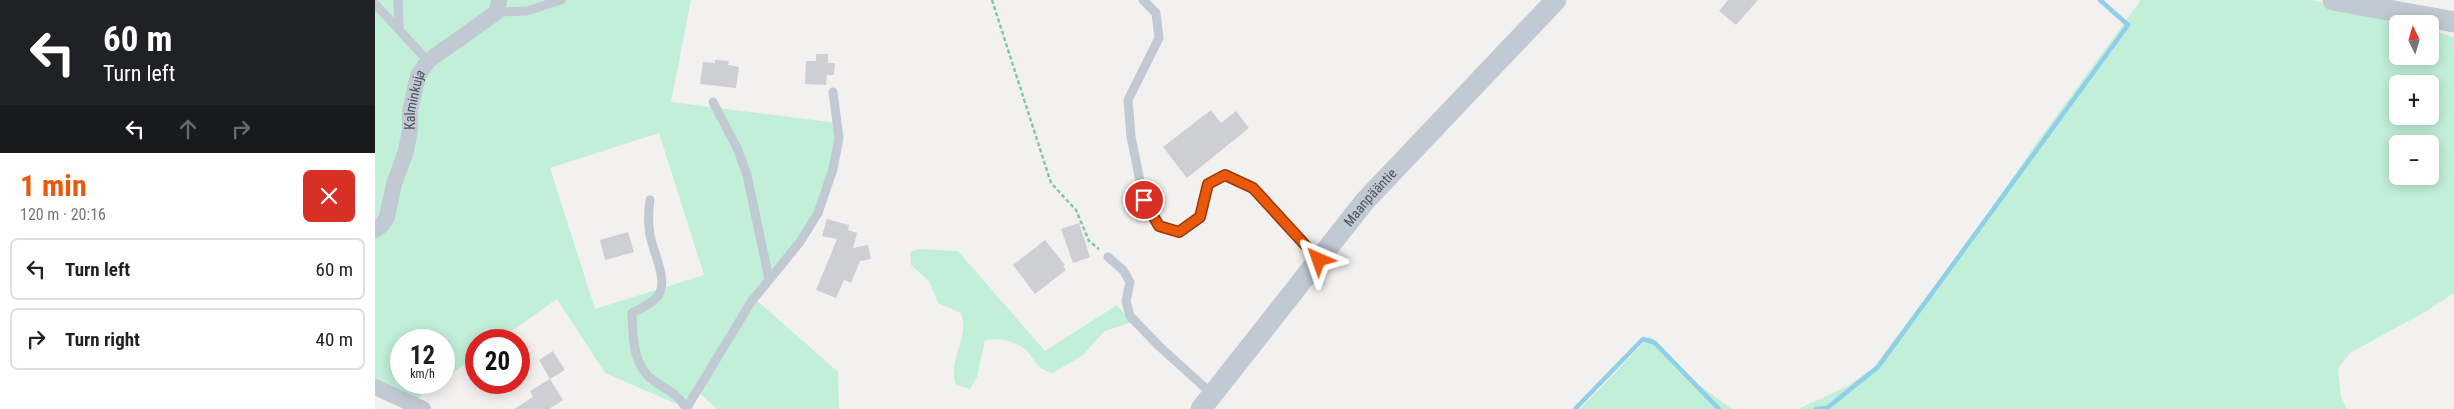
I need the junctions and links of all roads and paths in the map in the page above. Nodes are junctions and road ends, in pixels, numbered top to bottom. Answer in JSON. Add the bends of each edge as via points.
{"nodes":[{"id":1,"x":398,"y":0,"type":"edge"},
{"id":2,"x":561,"y":0,"type":"edge"},
{"id":3,"x":991,"y":0,"type":"edge"},
{"id":4,"x":1143,"y":0,"type":"edge"},
{"id":5,"x":1556,"y":0,"type":"edge"},
{"id":6,"x":2333,"y":0,"type":"edge"},
{"id":7,"x":375,"y":4,"type":"edge"},
{"id":8,"x":498,"y":6,"type":"edge"},
{"id":9,"x":2454,"y":22,"type":"edge"},
{"id":10,"x":399,"y":30,"type":"junction"},
{"id":11,"x":428,"y":61,"type":"junction"},
{"id":12,"x":833,"y":92,"type":"dead end"},
{"id":13,"x":713,"y":102,"type":"dead end"},
{"id":14,"x":650,"y":200,"type":"dead end"},
{"id":15,"x":375,"y":230,"type":"edge"},
{"id":16,"x":1107,"y":257,"type":"joint"},
{"id":17,"x":1319,"y":260,"type":"junction"},
{"id":18,"x":769,"y":279,"type":"junction"},
{"id":19,"x":375,"y":387,"type":"edge"},
{"id":20,"x":1207,"y":402,"type":"edge"},
{"id":21,"x":423,"y":409,"type":"edge"},
{"id":22,"x":686,"y":409,"type":"edge"}],
"edges":[{"from":1,"to":10,"type":"lane"},
{"from":2,"to":8,"type":"lane","via":[[527,11]]},
{"from":3,"to":16,"type":"path","via":[[1051,183],[1077,210],[1089,241]]},
{"from":4,"to":17,"type":"lane","via":[[1155,13],[1159,38],[1129,100],[1131,137],[1144,200],[1159,226],[1179,232],[1200,217],[1208,184],[1225,175],[1253,188]]},
{"from":5,"to":17,"type":"street","name":"Maanpääntie","via":[[1365,201]]},
{"from":6,"to":9,"type":"street"},
{"from":7,"to":10,"type":"lane"},
{"from":8,"to":11,"type":"street","name":"Kalminkuja"},
{"from":10,"to":11,"type":"lane"},
{"from":11,"to":15,"type":"street","name":"Kalminkuja","via":[[418,76],[413,93],[409,137],[387,217]]},
{"from":12,"to":18,"type":"lane","via":[[839,138],[833,169],[818,213],[800,242]]},
{"from":13,"to":18,"type":"lane","via":[[747,175]]},
{"from":14,"to":22,"type":"lane","via":[[647,216],[662,285],[658,296],[632,313],[635,355],[643,371],[678,396]]},
{"from":16,"to":20,"type":"lane","via":[[1123,270],[1130,282],[1126,301],[1131,316]]},
{"from":17,"to":20,"type":"street","name":"Maanpääntie"},
{"from":18,"to":22,"type":"lane","via":[[751,302]]},
{"from":19,"to":21,"type":"street"}]}
